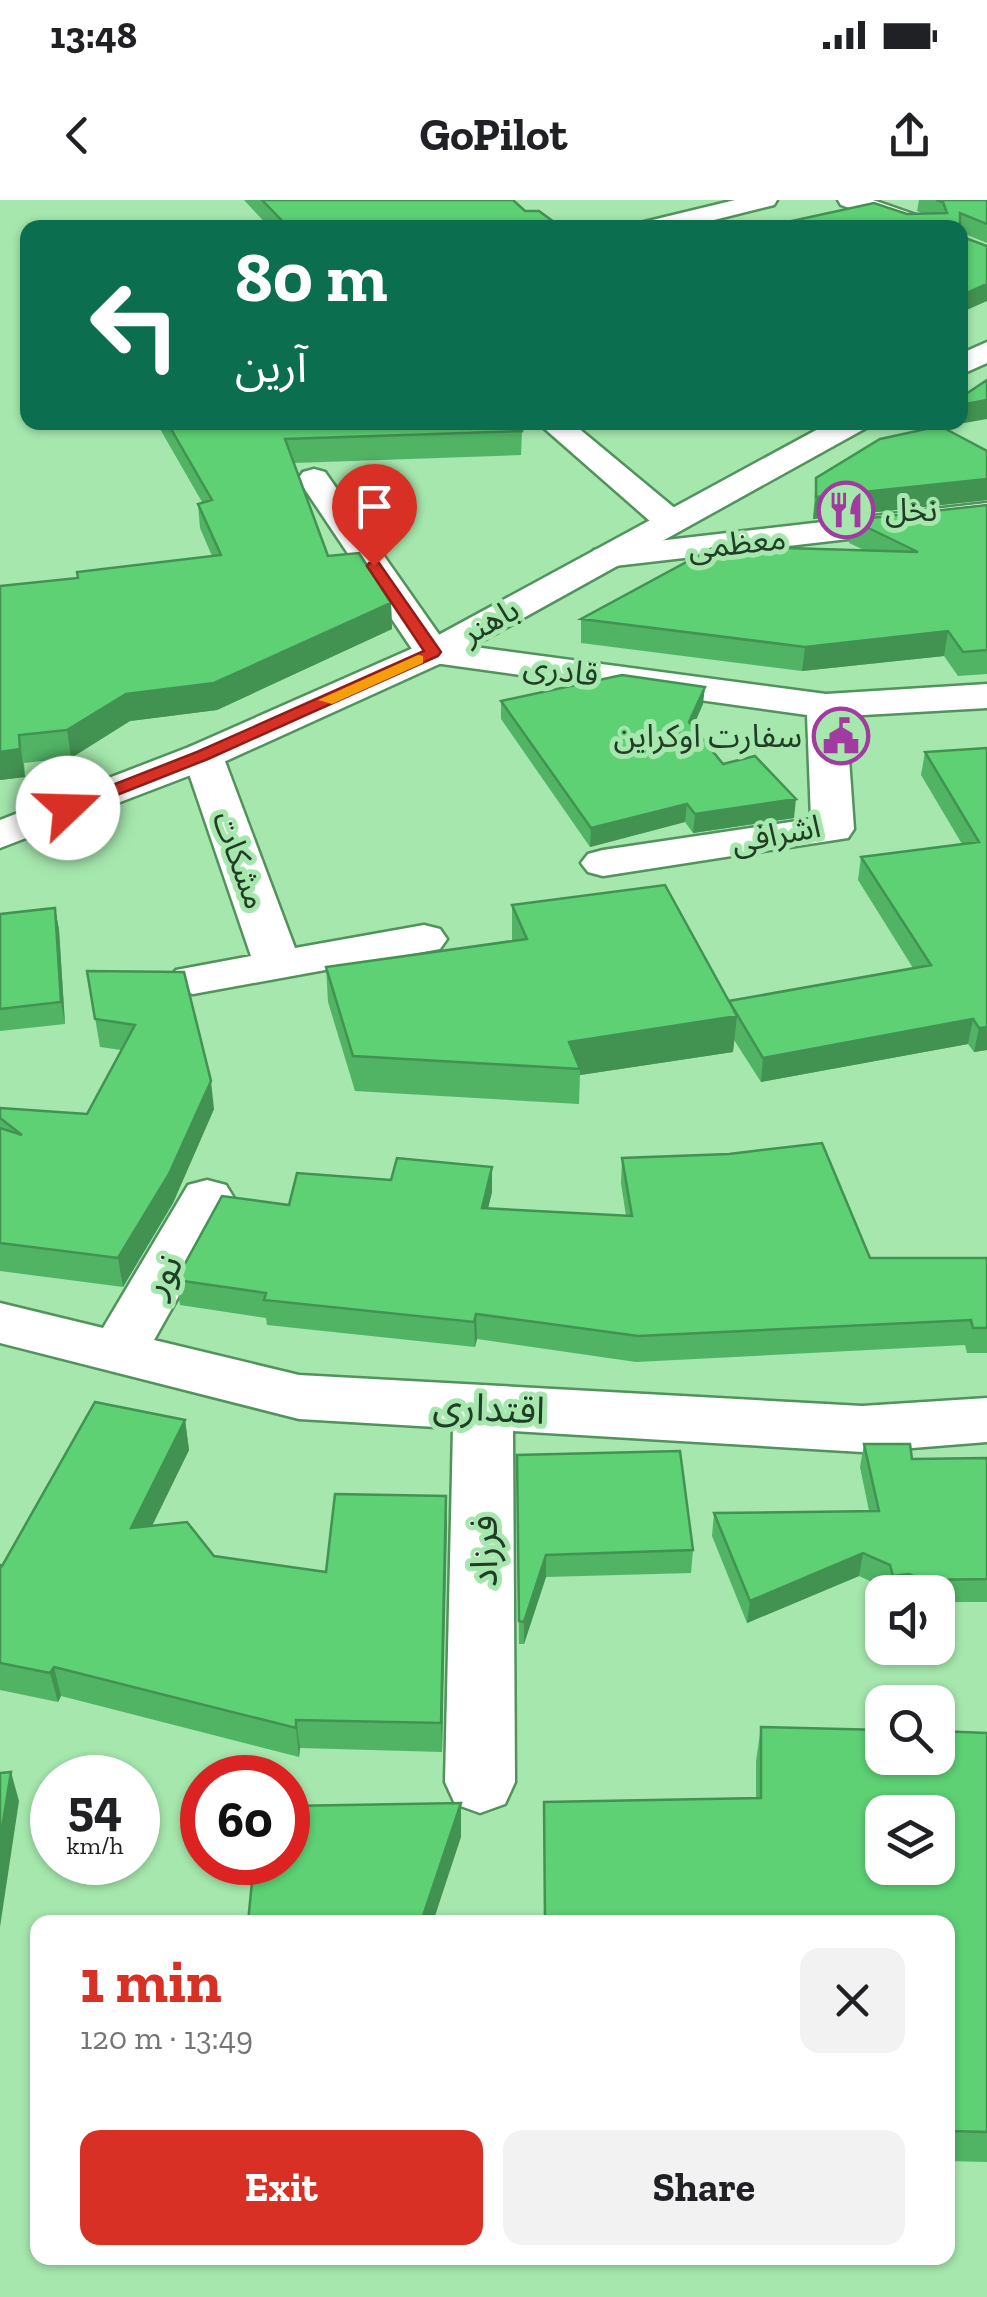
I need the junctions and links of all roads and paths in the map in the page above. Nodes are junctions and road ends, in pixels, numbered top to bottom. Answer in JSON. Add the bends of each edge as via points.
{"nodes":[{"id":1,"x":765,"y":200,"type":"edge"},
{"id":2,"x":873,"y":203,"type":"edge"},
{"id":3,"x":683,"y":220,"type":"edge"},
{"id":4,"x":912,"y":220,"type":"edge"},
{"id":5,"x":562,"y":430,"type":"edge"},
{"id":6,"x":840,"y":430,"type":"edge"},
{"id":7,"x":314,"y":479,"type":"dead end"},
{"id":8,"x":987,"y":513,"type":"edge"},
{"id":9,"x":671,"y":522,"type":"junction"},
{"id":10,"x":606,"y":558,"type":"junction"},
{"id":11,"x":433,"y":652,"type":"junction"},
{"id":12,"x":987,"y":696,"type":"edge"},
{"id":13,"x":826,"y":706,"type":"junction"},
{"id":14,"x":202,"y":756,"type":"junction"},
{"id":15,"x":0,"y":834,"type":"edge"},
{"id":16,"x":603,"y":863,"type":"dead end"},
{"id":17,"x":424,"y":939,"type":"dead end"},
{"id":18,"x":278,"y":965,"type":"junction"},
{"id":19,"x":192,"y":980,"type":"dead end"},
{"id":20,"x":206,"y":1198,"type":"dead end"},
{"id":21,"x":0,"y":1323,"type":"edge"},
{"id":22,"x":118,"y":1352,"type":"junction"},
{"id":23,"x":484,"y":1407,"type":"junction"},
{"id":24,"x":987,"y":1420,"type":"edge"},
{"id":25,"x":480,"y":1782,"type":"dead end"}],
"edges":[{"from":1,"to":3,"type":"street"},
{"from":2,"to":4,"type":"street"},
{"from":5,"to":9,"type":"street"},
{"from":6,"to":9,"type":"street","name":"باهنر"},
{"from":7,"to":11,"type":"street"},
{"from":8,"to":10,"type":"street","name":"معظمی"},
{"from":9,"to":10,"type":"street","name":"باهنر"},
{"from":10,"to":11,"type":"street","name":"باهنر"},
{"from":11,"to":13,"type":"street","name":"قادری"},
{"from":11,"to":14,"type":"street","name":"باهنر"},
{"from":12,"to":13,"type":"street","name":"قادری"},
{"from":13,"to":16,"type":"street","name":"اشرافی","via":[[833,829]]},
{"from":14,"to":15,"type":"street","name":"باهنر"},
{"from":14,"to":18,"type":"street","name":"مشکات"},
{"from":17,"to":18,"type":"street"},
{"from":18,"to":19,"type":"street"},
{"from":20,"to":22,"type":"street","name":"نور"},
{"from":21,"to":22,"type":"street","name":"اقتداری"},
{"from":22,"to":23,"type":"street","name":"اقتداری","via":[[299,1397]]},
{"from":23,"to":24,"type":"street","name":"اقتداری","via":[[862,1428]]},
{"from":23,"to":25,"type":"street","name":"فرزاد"}]}
